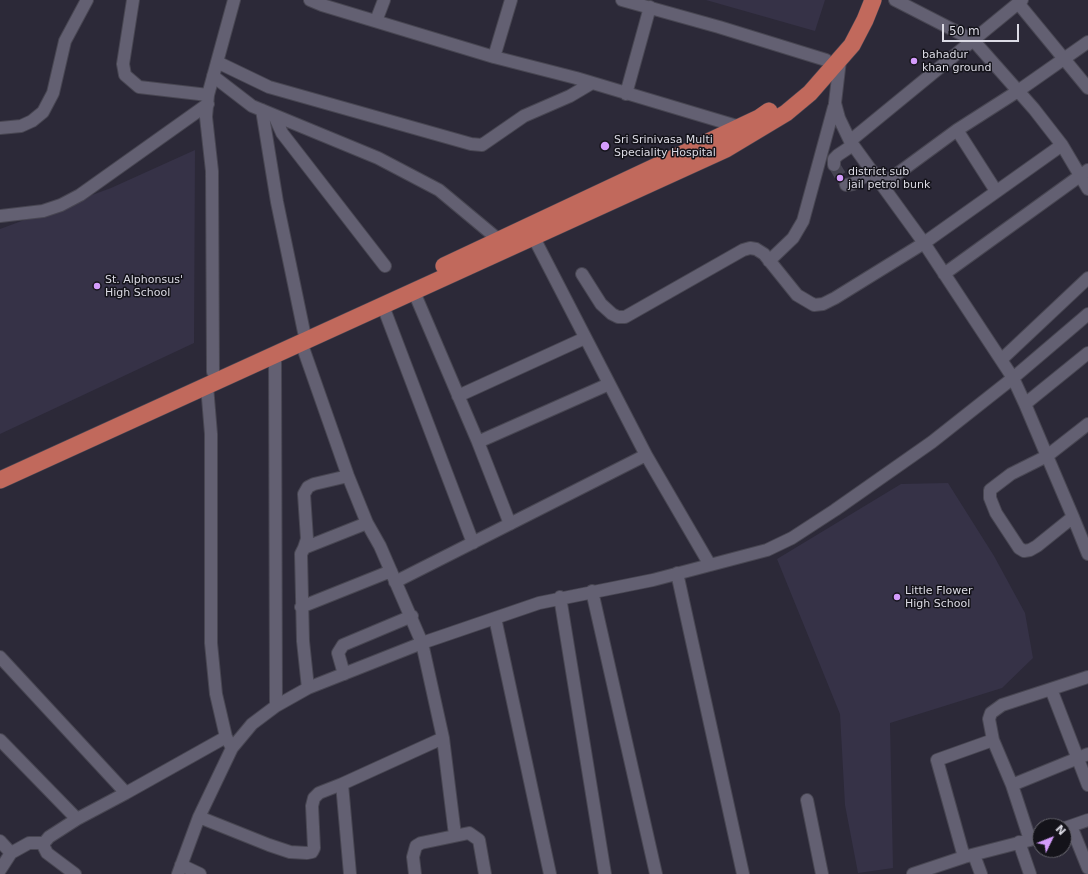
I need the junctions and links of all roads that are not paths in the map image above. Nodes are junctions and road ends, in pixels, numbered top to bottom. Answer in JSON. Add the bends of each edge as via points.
{"nodes":[{"id":1,"x":87,"y":0,"type":"edge"},
{"id":2,"x":133,"y":0,"type":"edge"},
{"id":3,"x":234,"y":0,"type":"edge"},
{"id":4,"x":312,"y":0,"type":"edge"},
{"id":5,"x":384,"y":0,"type":"edge"},
{"id":6,"x":511,"y":0,"type":"edge"},
{"id":7,"x":622,"y":0,"type":"edge"},
{"id":8,"x":862,"y":0,"type":"edge"},
{"id":9,"x":873,"y":0,"type":"edge"},
{"id":10,"x":895,"y":0,"type":"edge"},
{"id":11,"x":1020,"y":1,"type":"edge"},
{"id":12,"x":650,"y":8,"type":"junction"},
{"id":13,"x":376,"y":21,"type":"junction"},
{"id":14,"x":973,"y":40,"type":"junction"},
{"id":15,"x":1088,"y":42,"type":"edge"},
{"id":16,"x":494,"y":57,"type":"junction"},
{"id":17,"x":1065,"y":59,"type":"junction"},
{"id":18,"x":833,"y":60,"type":"junction"},
{"id":19,"x":217,"y":62,"type":"junction"},
{"id":20,"x":213,"y":76,"type":"junction"},
{"id":21,"x":592,"y":83,"type":"junction"},
{"id":22,"x":1088,"y":88,"type":"edge"},
{"id":23,"x":1018,"y":91,"type":"junction"},
{"id":24,"x":626,"y":94,"type":"junction"},
{"id":25,"x":208,"y":100,"type":"junction"},
{"id":26,"x":835,"y":103,"type":"junction"},
{"id":27,"x":262,"y":110,"type":"junction"},
{"id":28,"x":274,"y":115,"type":"junction"},
{"id":29,"x":740,"y":127,"type":"junction"},
{"id":30,"x":0,"y":128,"type":"edge"},
{"id":31,"x":957,"y":130,"type":"junction"},
{"id":32,"x":851,"y":143,"type":"junction"},
{"id":33,"x":1062,"y":145,"type":"junction"},
{"id":34,"x":834,"y":165,"type":"dead end"},
{"id":35,"x":872,"y":171,"type":"junction"},
{"id":36,"x":1084,"y":173,"type":"edge"},
{"id":37,"x":846,"y":184,"type":"dead end"},
{"id":38,"x":882,"y":185,"type":"junction"},
{"id":39,"x":1088,"y":189,"type":"edge"},
{"id":40,"x":996,"y":191,"type":"junction"},
{"id":41,"x":0,"y":216,"type":"edge"},
{"id":42,"x":534,"y":238,"type":"junction"},
{"id":43,"x":499,"y":240,"type":"junction"},
{"id":44,"x":924,"y":243,"type":"junction"},
{"id":45,"x":770,"y":261,"type":"junction"},
{"id":46,"x":385,"y":266,"type":"dead end"},
{"id":47,"x":582,"y":274,"type":"dead end"},
{"id":48,"x":944,"y":274,"type":"junction"},
{"id":49,"x":1088,"y":278,"type":"edge"},
{"id":50,"x":414,"y":292,"type":"junction"},
{"id":51,"x":383,"y":306,"type":"junction"},
{"id":52,"x":1088,"y":314,"type":"edge"},
{"id":53,"x":303,"y":337,"type":"junction"},
{"id":54,"x":585,"y":338,"type":"junction"},
{"id":55,"x":1088,"y":353,"type":"edge"},
{"id":56,"x":275,"y":355,"type":"junction"},
{"id":57,"x":1002,"y":359,"type":"junction"},
{"id":58,"x":1013,"y":378,"type":"junction"},
{"id":59,"x":210,"y":379,"type":"junction"},
{"id":60,"x":609,"y":384,"type":"junction"},
{"id":61,"x":458,"y":396,"type":"junction"},
{"id":62,"x":1025,"y":404,"type":"junction"},
{"id":63,"x":1088,"y":424,"type":"edge"},
{"id":64,"x":478,"y":442,"type":"junction"},
{"id":65,"x":646,"y":455,"type":"junction"},
{"id":66,"x":1048,"y":456,"type":"junction"},
{"id":67,"x":0,"y":468,"type":"edge"},
{"id":68,"x":348,"y":476,"type":"junction"},
{"id":69,"x":0,"y":480,"type":"edge"},
{"id":70,"x":1073,"y":517,"type":"junction"},
{"id":71,"x":367,"y":523,"type":"junction"},
{"id":72,"x":510,"y":524,"type":"junction"},
{"id":73,"x":473,"y":543,"type":"junction"},
{"id":74,"x":304,"y":548,"type":"junction"},
{"id":75,"x":1088,"y":554,"type":"edge"},
{"id":76,"x":710,"y":565,"type":"junction"},
{"id":77,"x":677,"y":573,"type":"junction"},
{"id":78,"x":393,"y":577,"type":"junction"},
{"id":79,"x":592,"y":591,"type":"junction"},
{"id":80,"x":560,"y":597,"type":"junction"},
{"id":81,"x":301,"y":607,"type":"junction"},
{"id":82,"x":412,"y":616,"type":"junction"},
{"id":83,"x":495,"y":618,"type":"junction"},
{"id":84,"x":422,"y":643,"type":"junction"},
{"id":85,"x":0,"y":657,"type":"edge"},
{"id":86,"x":344,"y":674,"type":"junction"},
{"id":87,"x":1088,"y":677,"type":"edge"},
{"id":88,"x":308,"y":688,"type":"junction"},
{"id":89,"x":1051,"y":689,"type":"junction"},
{"id":90,"x":276,"y":706,"type":"junction"},
{"id":91,"x":226,"y":737,"type":"junction"},
{"id":92,"x":443,"y":738,"type":"junction"},
{"id":93,"x":0,"y":740,"type":"edge"},
{"id":94,"x":993,"y":740,"type":"junction"},
{"id":95,"x":232,"y":748,"type":"junction"},
{"id":96,"x":1083,"y":756,"type":"edge"},
{"id":97,"x":342,"y":784,"type":"junction"},
{"id":98,"x":1012,"y":785,"type":"junction"},
{"id":99,"x":1088,"y":785,"type":"edge"},
{"id":100,"x":126,"y":793,"type":"junction"},
{"id":101,"x":807,"y":800,"type":"dead end"},
{"id":102,"x":199,"y":817,"type":"junction"},
{"id":103,"x":77,"y":819,"type":"junction"},
{"id":104,"x":1088,"y":820,"type":"edge"},
{"id":105,"x":1072,"y":826,"type":"edge"},
{"id":106,"x":455,"y":835,"type":"junction"},
{"id":107,"x":1072,"y":835,"type":"edge"},
{"id":108,"x":1030,"y":839,"type":"edge"},
{"id":109,"x":0,"y":841,"type":"edge"},
{"id":110,"x":44,"y":842,"type":"junction"},
{"id":111,"x":11,"y":853,"type":"junction"},
{"id":112,"x":969,"y":856,"type":"junction"},
{"id":113,"x":1088,"y":868,"type":"edge"},
{"id":114,"x":0,"y":870,"type":"edge"},
{"id":115,"x":180,"y":870,"type":"edge"},
{"id":116,"x":935,"y":871,"type":"edge"},
{"id":117,"x":74,"y":874,"type":"edge"},
{"id":118,"x":200,"y":874,"type":"edge"},
{"id":119,"x":350,"y":874,"type":"edge"},
{"id":120,"x":415,"y":874,"type":"edge"},
{"id":121,"x":485,"y":874,"type":"edge"},
{"id":122,"x":550,"y":874,"type":"edge"},
{"id":123,"x":605,"y":874,"type":"edge"},
{"id":124,"x":656,"y":874,"type":"edge"},
{"id":125,"x":742,"y":874,"type":"edge"},
{"id":126,"x":822,"y":874,"type":"edge"},
{"id":127,"x":913,"y":874,"type":"edge"},
{"id":128,"x":982,"y":874,"type":"edge"},
{"id":129,"x":1030,"y":874,"type":"edge"}],
"edges":[{"from":1,"to":30,"type":"street","via":[[65,41],[53,93],[43,112],[21,126]]},
{"from":2,"to":25,"type":"street","via":[[123,64],[125,75],[138,86]]},
{"from":3,"to":19,"type":"street"},
{"from":4,"to":13,"type":"street"},
{"from":5,"to":13,"type":"street"},
{"from":6,"to":16,"type":"street"},
{"from":7,"to":12,"type":"street"},
{"from":8,"to":18,"type":"highway"},
{"from":9,"to":18,"type":"highway","via":[[859,32]]},
{"from":10,"to":14,"type":"street"},
{"from":11,"to":14,"type":"street"},
{"from":11,"to":17,"type":"street"},
{"from":12,"to":18,"type":"street"},
{"from":12,"to":24,"type":"street"},
{"from":13,"to":16,"type":"street"},
{"from":14,"to":23,"type":"street"},
{"from":14,"to":32,"type":"street"},
{"from":15,"to":17,"type":"street"},
{"from":16,"to":21,"type":"street"},
{"from":17,"to":22,"type":"street"},
{"from":17,"to":23,"type":"street"},
{"from":18,"to":26,"type":"street"},
{"from":18,"to":29,"type":"highway","via":[[780,104]]},
{"from":18,"to":42,"type":"highway","via":[[810,93],[751,135]]},
{"from":19,"to":20,"type":"street"},
{"from":19,"to":21,"type":"street","via":[[270,87],[471,144],[482,144],[524,116],[570,96]]},
{"from":20,"to":25,"type":"street"},
{"from":20,"to":27,"type":"street","via":[[252,106]]},
{"from":21,"to":24,"type":"street"},
{"from":23,"to":31,"type":"street"},
{"from":23,"to":33,"type":"street"},
{"from":24,"to":29,"type":"street"},
{"from":25,"to":41,"type":"street","via":[[80,195],[61,205],[43,210]]},
{"from":25,"to":59,"type":"street","via":[[206,117],[212,171]]},
{"from":26,"to":32,"type":"street"},
{"from":26,"to":45,"type":"street","via":[[803,221],[793,238]]},
{"from":27,"to":28,"type":"street"},
{"from":27,"to":53,"type":"street"},
{"from":28,"to":43,"type":"street","via":[[378,158],[439,190]]},
{"from":28,"to":46,"type":"street","via":[[282,134]]},
{"from":29,"to":43,"type":"highway"},
{"from":31,"to":38,"type":"street"},
{"from":31,"to":40,"type":"street"},
{"from":32,"to":34,"type":"street","via":[[834,159]]},
{"from":32,"to":35,"type":"street"},
{"from":33,"to":36,"type":"street"},
{"from":33,"to":40,"type":"street"},
{"from":35,"to":37,"type":"street","via":[[853,184]]},
{"from":35,"to":38,"type":"street"},
{"from":36,"to":39,"type":"street"},
{"from":36,"to":48,"type":"street"},
{"from":38,"to":44,"type":"street"},
{"from":40,"to":44,"type":"street"},
{"from":42,"to":50,"type":"highway"},
{"from":42,"to":54,"type":"street"},
{"from":43,"to":53,"type":"highway"},
{"from":44,"to":45,"type":"street","via":[[823,304],[814,305],[797,295]]},
{"from":44,"to":48,"type":"street"},
{"from":45,"to":47,"type":"street","via":[[756,249],[743,250],[626,317],[612,314],[601,304]]},
{"from":48,"to":57,"type":"street"},
{"from":49,"to":57,"type":"street"},
{"from":50,"to":51,"type":"highway"},
{"from":50,"to":61,"type":"street"},
{"from":51,"to":53,"type":"highway"},
{"from":51,"to":73,"type":"street"},
{"from":52,"to":58,"type":"street"},
{"from":53,"to":56,"type":"highway"},
{"from":53,"to":59,"type":"highway"},
{"from":53,"to":68,"type":"street"},
{"from":54,"to":60,"type":"street"},
{"from":54,"to":61,"type":"street"},
{"from":55,"to":62,"type":"street"},
{"from":56,"to":59,"type":"highway"},
{"from":56,"to":90,"type":"street"},
{"from":57,"to":58,"type":"street"},
{"from":58,"to":62,"type":"street"},
{"from":58,"to":76,"type":"street","via":[[932,442],[792,538],[767,550]]},
{"from":59,"to":67,"type":"highway"},
{"from":59,"to":69,"type":"highway"},
{"from":59,"to":91,"type":"street","via":[[211,643],[216,694]]},
{"from":60,"to":64,"type":"street"},
{"from":60,"to":65,"type":"street"},
{"from":61,"to":64,"type":"street"},
{"from":62,"to":66,"type":"street"},
{"from":63,"to":66,"type":"street"},
{"from":64,"to":72,"type":"street"},
{"from":65,"to":72,"type":"street"},
{"from":65,"to":76,"type":"street"},
{"from":66,"to":70,"type":"street"},
{"from":66,"to":70,"type":"street","via":[[1011,474],[990,490],[990,498],[996,513],[1019,548],[1024,551],[1037,546]]},
{"from":68,"to":71,"type":"street"},
{"from":68,"to":74,"type":"street","via":[[314,484],[306,490],[304,494],[307,539]]},
{"from":70,"to":75,"type":"street"},
{"from":71,"to":74,"type":"street"},
{"from":71,"to":78,"type":"street"},
{"from":72,"to":73,"type":"street"},
{"from":73,"to":78,"type":"street"},
{"from":74,"to":81,"type":"street","via":[[300,559]]},
{"from":76,"to":77,"type":"street"},
{"from":77,"to":79,"type":"street"},
{"from":77,"to":125,"type":"street"},
{"from":78,"to":81,"type":"street"},
{"from":78,"to":82,"type":"street"},
{"from":79,"to":80,"type":"street"},
{"from":79,"to":124,"type":"street"},
{"from":80,"to":83,"type":"street"},
{"from":80,"to":123,"type":"street"},
{"from":81,"to":88,"type":"street"},
{"from":82,"to":84,"type":"street"},
{"from":82,"to":86,"type":"street","via":[[343,645],[338,653]]},
{"from":83,"to":84,"type":"street"},
{"from":83,"to":122,"type":"street"},
{"from":84,"to":86,"type":"street"},
{"from":84,"to":92,"type":"street"},
{"from":85,"to":100,"type":"street"},
{"from":86,"to":88,"type":"street"},
{"from":87,"to":89,"type":"street"},
{"from":88,"to":90,"type":"street"},
{"from":89,"to":94,"type":"street","via":[[994,710],[989,720]]},
{"from":89,"to":96,"type":"street"},
{"from":90,"to":95,"type":"street","via":[[252,724]]},
{"from":91,"to":95,"type":"street"},
{"from":91,"to":100,"type":"street"},
{"from":92,"to":97,"type":"street"},
{"from":92,"to":106,"type":"street"},
{"from":93,"to":103,"type":"street"},
{"from":94,"to":98,"type":"street"},
{"from":94,"to":112,"type":"street","via":[[937,760]]},
{"from":95,"to":102,"type":"street"},
{"from":96,"to":98,"type":"street"},
{"from":96,"to":99,"type":"street"},
{"from":97,"to":102,"type":"street","via":[[319,793],[314,798],[314,848],[308,854],[290,852],[269,845]]},
{"from":97,"to":119,"type":"street"},
{"from":98,"to":108,"type":"street"},
{"from":100,"to":103,"type":"street"},
{"from":101,"to":126,"type":"street"},
{"from":102,"to":115,"type":"street"},
{"from":103,"to":110,"type":"street"},
{"from":104,"to":105,"type":"street"},
{"from":106,"to":120,"type":"street","via":[[416,846],[413,856]]},
{"from":106,"to":121,"type":"street","via":[[469,833],[479,840]]},
{"from":107,"to":113,"type":"street"},
{"from":108,"to":112,"type":"street"},
{"from":108,"to":129,"type":"street"},
{"from":109,"to":111,"type":"street"},
{"from":110,"to":111,"type":"street","via":[[28,843]]},
{"from":110,"to":117,"type":"street","via":[[47,853]]},
{"from":111,"to":114,"type":"street"},
{"from":112,"to":116,"type":"street"},
{"from":112,"to":128,"type":"street"},
{"from":115,"to":118,"type":"street"},
{"from":116,"to":127,"type":"street"}]}
